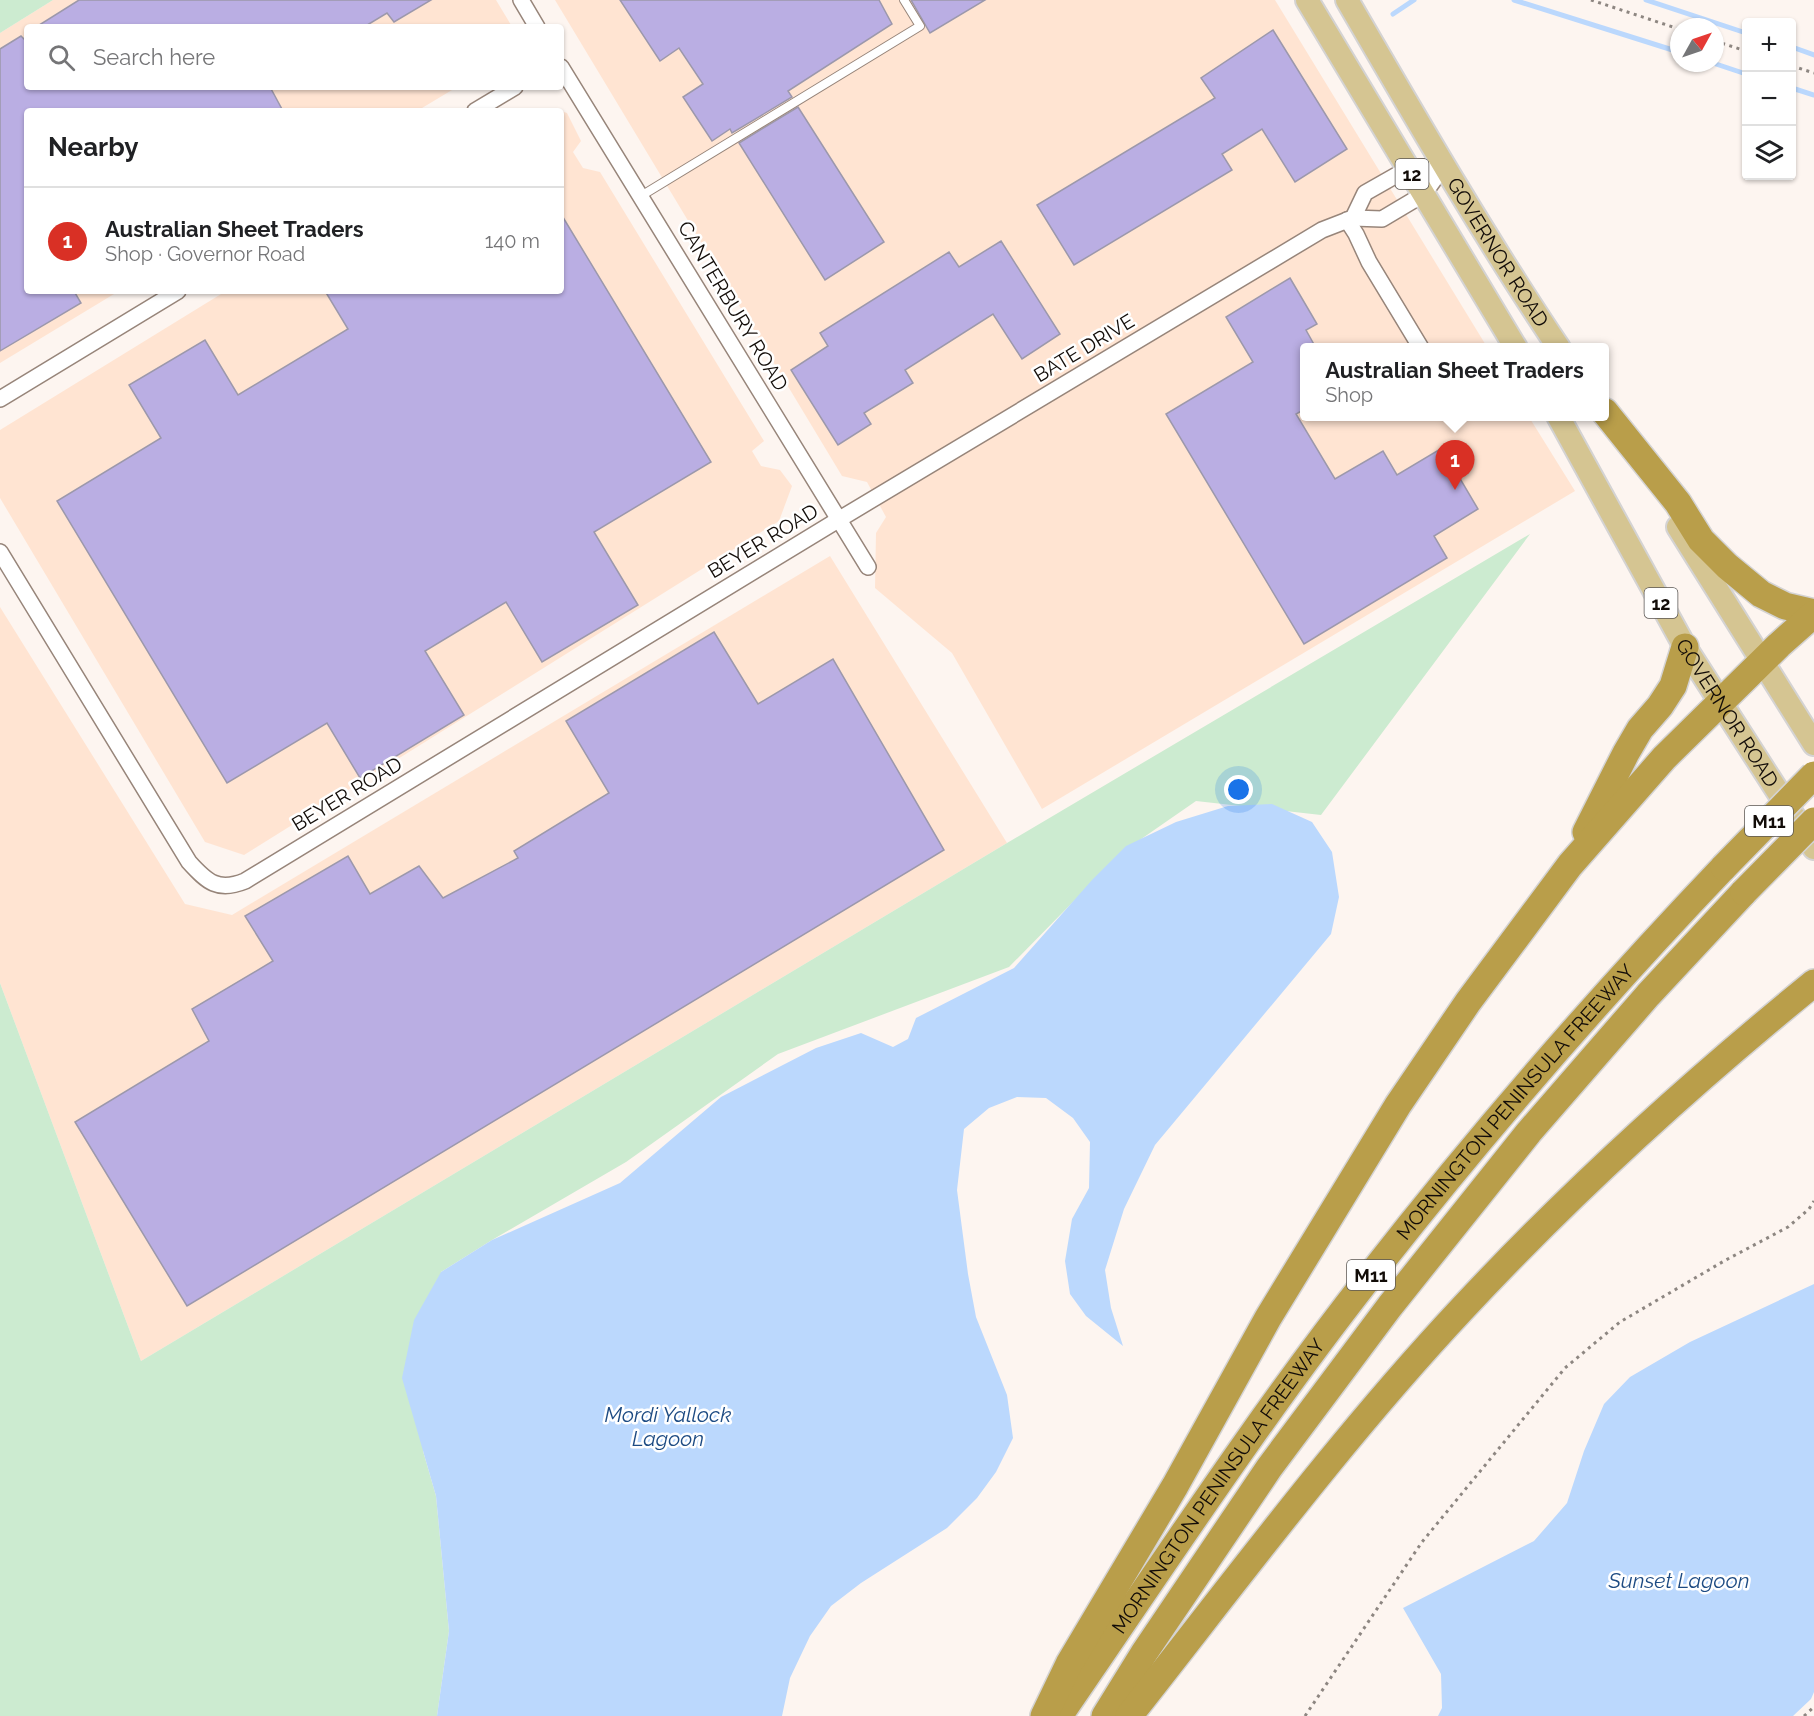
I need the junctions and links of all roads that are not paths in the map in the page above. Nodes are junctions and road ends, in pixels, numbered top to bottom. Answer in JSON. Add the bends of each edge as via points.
{"nodes":[{"id":1,"x":521,"y":0,"type":"edge"},
{"id":2,"x":904,"y":0,"type":"edge"},
{"id":3,"x":1307,"y":0,"type":"edge"},
{"id":4,"x":1347,"y":0,"type":"edge"},
{"id":5,"x":535,"y":24,"type":"edge"},
{"id":6,"x":564,"y":72,"type":"edge"},
{"id":7,"x":510,"y":90,"type":"edge"},
{"id":8,"x":480,"y":108,"type":"edge"},
{"id":9,"x":1444,"y":166,"type":"junction"},
{"id":10,"x":1408,"y":168,"type":"junction"},
{"id":11,"x":1424,"y":194,"type":"junction"},
{"id":12,"x":641,"y":196,"type":"junction"},
{"id":13,"x":1350,"y":219,"type":"junction"},
{"id":14,"x":173,"y":294,"type":"edge"},
{"id":15,"x":1418,"y":343,"type":"edge"},
{"id":16,"x":1513,"y":343,"type":"edge"},
{"id":17,"x":1556,"y":343,"type":"edge"},
{"id":18,"x":0,"y":399,"type":"edge"},
{"id":19,"x":1609,"y":419,"type":"edge"},
{"id":20,"x":1609,"y":420,"type":"edge"},
{"id":21,"x":1560,"y":421,"type":"edge"},
{"id":22,"x":838,"y":520,"type":"junction"},
{"id":23,"x":0,"y":552,"type":"edge"},
{"id":24,"x":868,"y":567,"type":"dead end"},
{"id":25,"x":1814,"y":613,"type":"edge"},
{"id":26,"x":1684,"y":647,"type":"junction"},
{"id":27,"x":1763,"y":661,"type":"junction"},
{"id":28,"x":1720,"y":703,"type":"junction"},
{"id":29,"x":1814,"y":744,"type":"edge"},
{"id":30,"x":1814,"y":775,"type":"edge"},
{"id":31,"x":1814,"y":821,"type":"edge"},
{"id":32,"x":1814,"y":848,"type":"edge"},
{"id":33,"x":1570,"y":865,"type":"junction"},
{"id":34,"x":1813,"y":984,"type":"edge"},
{"id":35,"x":1044,"y":1716,"type":"edge"},
{"id":36,"x":1059,"y":1716,"type":"edge"},
{"id":37,"x":1105,"y":1716,"type":"edge"},
{"id":38,"x":1129,"y":1716,"type":"edge"}],
"edges":[{"from":1,"to":5,"type":"street"},
{"from":2,"to":12,"type":"lane","via":[[920,26]]},
{"from":3,"to":10,"type":"main road","name":"GOVERNOR ROAD","number":"12"},
{"from":4,"to":9,"type":"main road","name":"GOVERNOR ROAD","number":"12"},
{"from":6,"to":12,"type":"street","name":"CANTERBURY ROAD"},
{"from":7,"to":8,"type":"street"},
{"from":9,"to":10,"type":"street"},
{"from":9,"to":11,"type":"street","name":"BATE DRIVE"},
{"from":9,"to":17,"type":"main road","name":"GOVERNOR ROAD","number":"12"},
{"from":10,"to":11,"type":"main road","name":"GOVERNOR ROAD","number":"12"},
{"from":10,"to":13,"type":"street","via":[[1365,193]]},
{"from":11,"to":13,"type":"street","name":"BATE DRIVE","via":[[1382,219]]},
{"from":11,"to":16,"type":"main road","name":"GOVERNOR ROAD","number":"12"},
{"from":12,"to":22,"type":"street","name":"CANTERBURY ROAD"},
{"from":13,"to":15,"type":"street","via":[[1368,262]]},
{"from":13,"to":22,"type":"street","name":"BATE DRIVE","via":[[1322,230]]},
{"from":14,"to":18,"type":"street"},
{"from":19,"to":25,"type":"highway","via":[[1678,503],[1701,540],[1726,566],[1761,594],[1785,606]]},
{"from":20,"to":27,"type":"main road"},
{"from":21,"to":26,"type":"main road","name":"GOVERNOR ROAD","number":"12"},
{"from":22,"to":23,"type":"street","name":"BEYER ROAD","via":[[245,881],[221,887],[189,862]]},
{"from":22,"to":24,"type":"street","name":"CANTERBURY ROAD"},
{"from":25,"to":27,"type":"highway"},
{"from":26,"to":28,"type":"main road","name":"GOVERNOR ROAD","number":"12"},
{"from":26,"to":33,"type":"highway","via":[[1673,686],[1626,753]]},
{"from":27,"to":28,"type":"highway"},
{"from":27,"to":29,"type":"main road"},
{"from":28,"to":32,"type":"main road","name":"GOVERNOR ROAD","number":"12"},
{"from":28,"to":33,"type":"highway","via":[[1664,758]]},
{"from":30,"to":36,"type":"highway","name":"MORNINGTON PENINSULA FREEWAY","number":"M11","bridge":true,"via":[[1635,960],[1491,1127],[1370,1276],[1239,1454]]},
{"from":31,"to":37,"type":"highway","name":"MORNINGTON PENINSULA FREEWAY","number":"M11","bridge":true,"via":[[1648,995],[1529,1132],[1389,1306],[1269,1468]]},
{"from":33,"to":35,"type":"highway","via":[[1468,1002],[1338,1200],[1069,1664]]},
{"from":34,"to":38,"type":"highway","via":[[1621,1150],[1546,1221],[1461,1311],[1371,1414]]}]}
